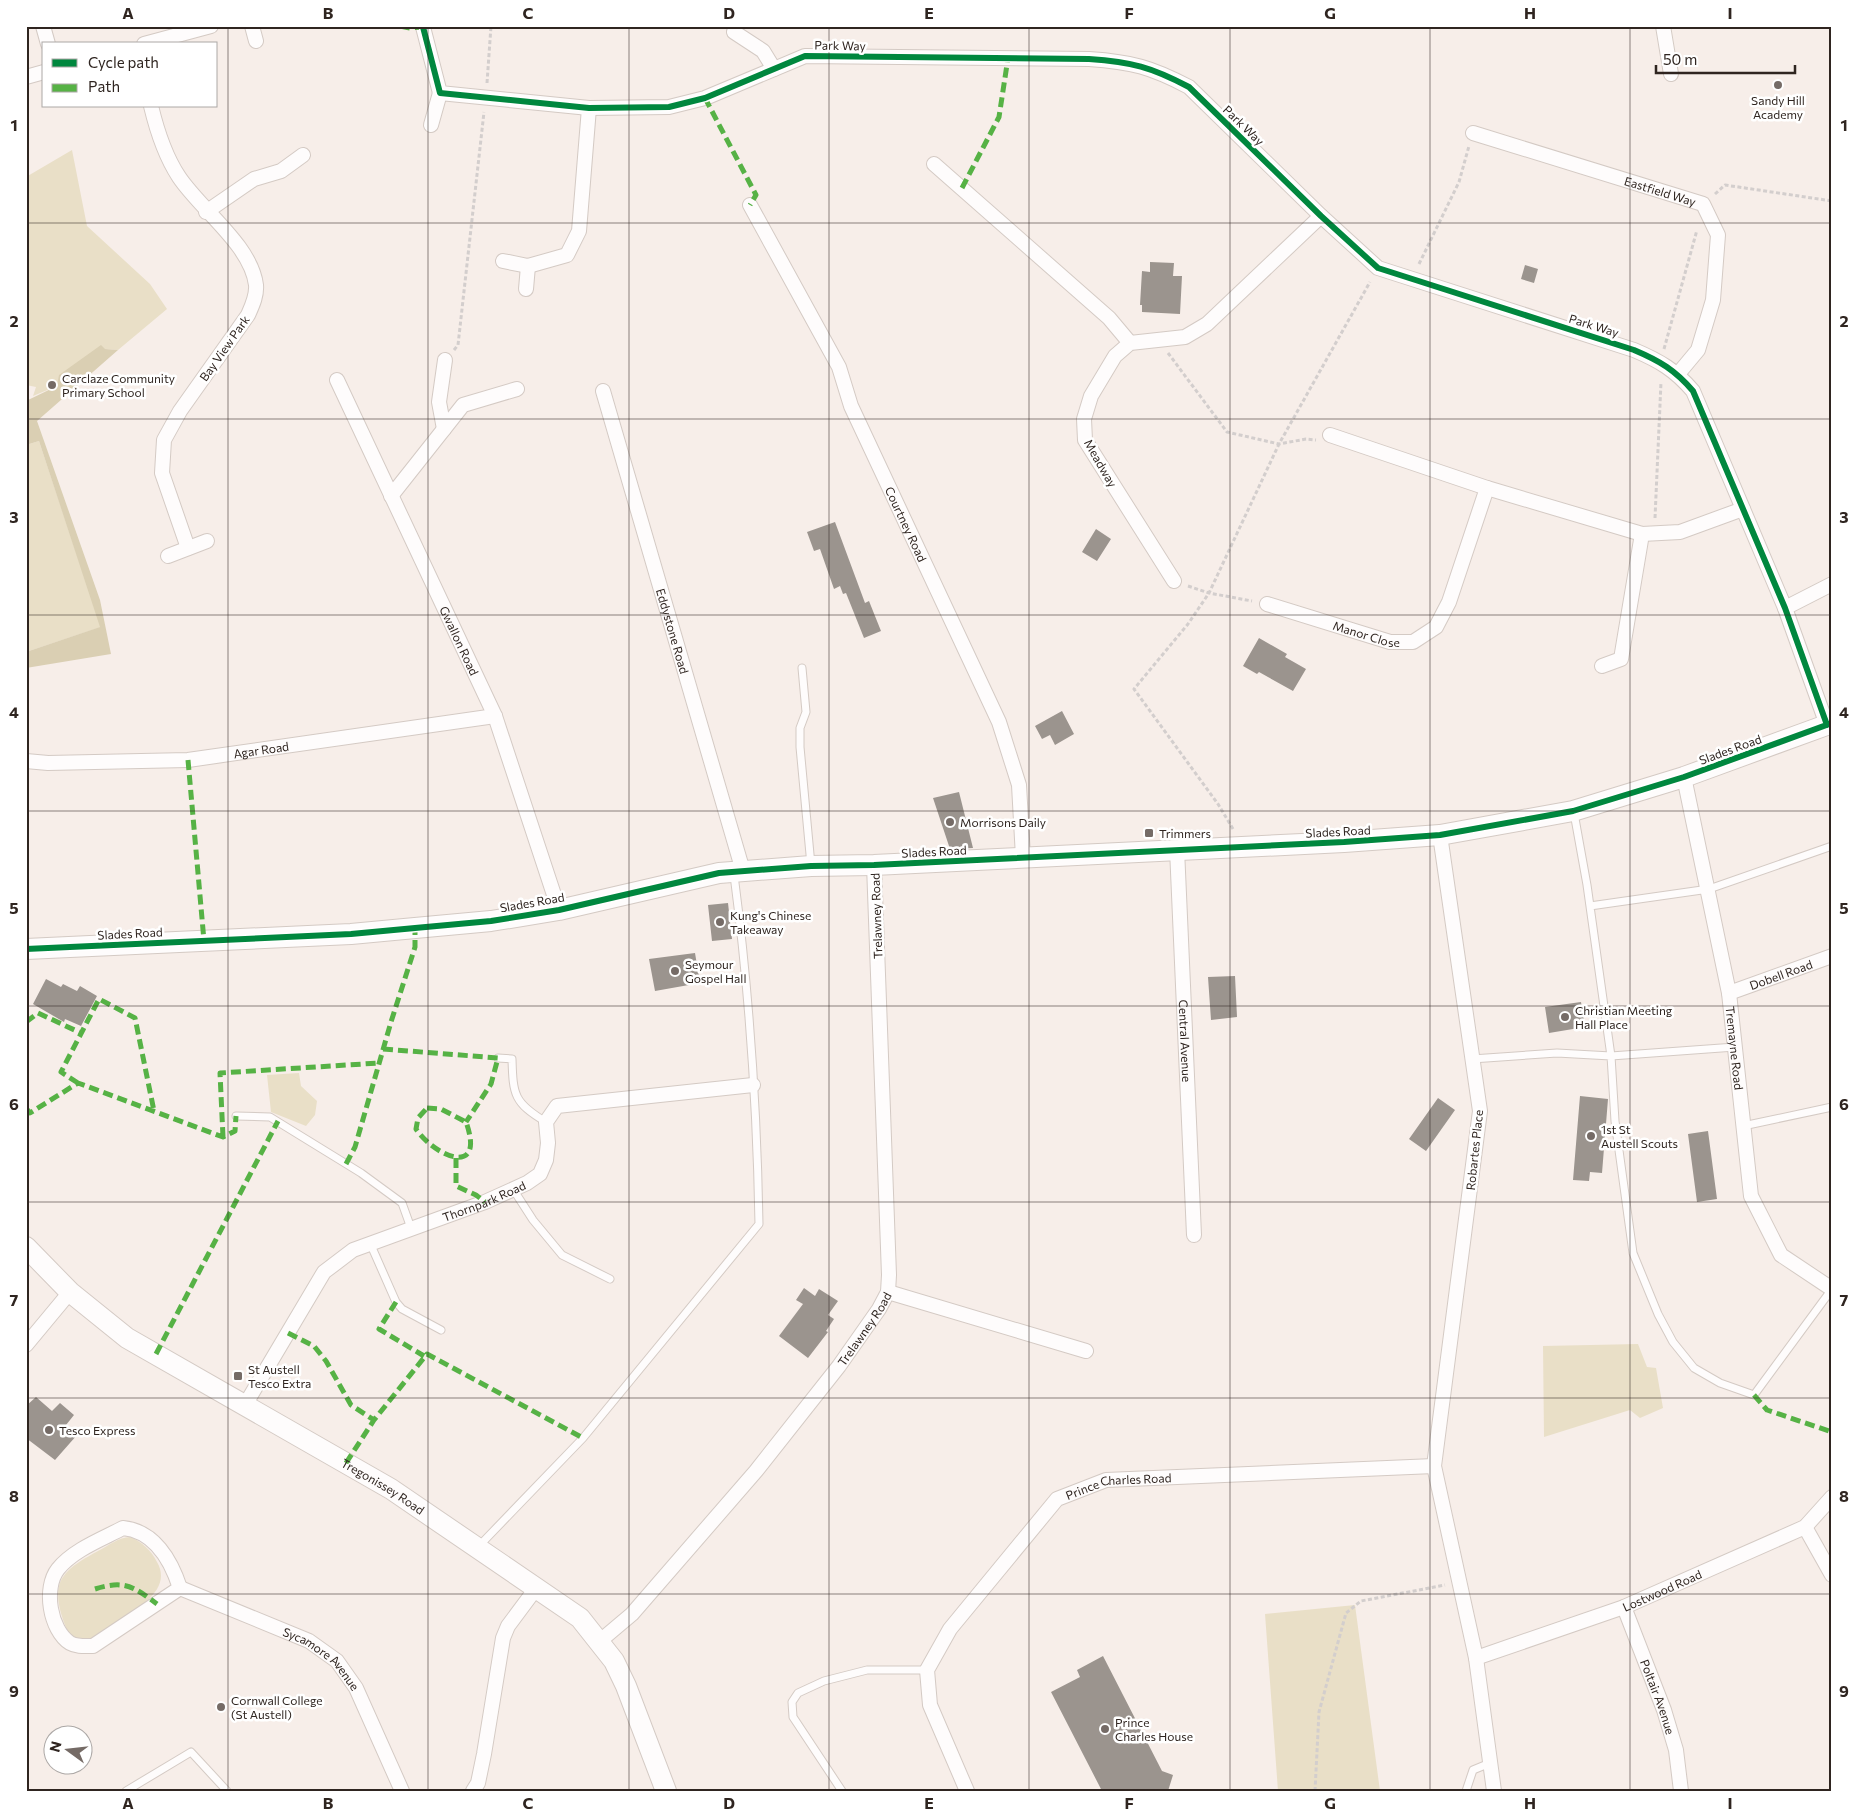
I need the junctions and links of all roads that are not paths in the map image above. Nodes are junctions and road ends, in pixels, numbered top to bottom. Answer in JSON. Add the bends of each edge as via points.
{"nodes":[{"id":1,"x":43,"y":26,"type":"edge"},
{"id":2,"x":211,"y":26,"type":"edge"},
{"id":3,"x":252,"y":26,"type":"edge"},
{"id":4,"x":1663,"y":26,"type":"edge"},
{"id":5,"x":423,"y":27,"type":"edge"},
{"id":6,"x":734,"y":32,"type":"dead end"},
{"id":7,"x":256,"y":41,"type":"dead end"},
{"id":8,"x":47,"y":42,"type":"edge"},
{"id":9,"x":151,"y":42,"type":"edge"},
{"id":10,"x":774,"y":69,"type":"junction"},
{"id":11,"x":42,"y":73,"type":"edge"},
{"id":12,"x":1671,"y":74,"type":"dead end"},
{"id":13,"x":26,"y":77,"type":"edge"},
{"id":14,"x":440,"y":93,"type":"junction"},
{"id":15,"x":151,"y":108,"type":"edge"},
{"id":16,"x":589,"y":108,"type":"junction"},
{"id":17,"x":431,"y":125,"type":"dead end"},
{"id":18,"x":1473,"y":134,"type":"road end"},
{"id":19,"x":303,"y":155,"type":"dead end"},
{"id":20,"x":934,"y":164,"type":"dead end"},
{"id":21,"x":750,"y":205,"type":"dead end"},
{"id":22,"x":206,"y":212,"type":"junction"},
{"id":23,"x":1321,"y":216,"type":"junction"},
{"id":24,"x":503,"y":261,"type":"dead end"},
{"id":25,"x":528,"y":266,"type":"junction"},
{"id":26,"x":526,"y":289,"type":"dead end"},
{"id":27,"x":1130,"y":343,"type":"junction"},
{"id":28,"x":445,"y":360,"type":"road end"},
{"id":29,"x":1678,"y":374,"type":"junction"},
{"id":30,"x":337,"y":380,"type":"dead end"},
{"id":31,"x":517,"y":389,"type":"dead end"},
{"id":32,"x":603,"y":391,"type":"dead end"},
{"id":33,"x":444,"y":429,"type":"junction"},
{"id":34,"x":1330,"y":435,"type":"road end"},
{"id":35,"x":1487,"y":488,"type":"junction"},
{"id":36,"x":392,"y":496,"type":"junction"},
{"id":37,"x":1743,"y":509,"type":"junction"},
{"id":38,"x":1642,"y":534,"type":"junction"},
{"id":39,"x":207,"y":541,"type":"dead end"},
{"id":40,"x":188,"y":548,"type":"junction"},
{"id":41,"x":168,"y":556,"type":"dead end"},
{"id":42,"x":1174,"y":581,"type":"road end"},
{"id":43,"x":1832,"y":584,"type":"edge"},
{"id":44,"x":1267,"y":604,"type":"road end"},
{"id":45,"x":1785,"y":608,"type":"junction"},
{"id":46,"x":1602,"y":666,"type":"dead end"},
{"id":47,"x":802,"y":668,"type":"dead end"},
{"id":48,"x":496,"y":716,"type":"junction"},
{"id":49,"x":1829,"y":724,"type":"edge"},
{"id":50,"x":26,"y":761,"type":"edge"},
{"id":51,"x":1684,"y":777,"type":"junction"},
{"id":52,"x":1573,"y":811,"type":"junction"},
{"id":53,"x":1440,"y":835,"type":"junction"},
{"id":54,"x":1832,"y":846,"type":"edge"},
{"id":55,"x":1177,"y":849,"type":"junction"},
{"id":56,"x":1022,"y":857,"type":"junction"},
{"id":57,"x":811,"y":866,"type":"junction"},
{"id":58,"x":874,"y":866,"type":"junction"},
{"id":59,"x":738,"y":872,"type":"junction"},
{"id":60,"x":1709,"y":889,"type":"junction"},
{"id":61,"x":1590,"y":906,"type":"junction"},
{"id":62,"x":559,"y":910,"type":"junction"},
{"id":63,"x":26,"y":949,"type":"edge"},
{"id":64,"x":1832,"y":956,"type":"edge"},
{"id":65,"x":1729,"y":993,"type":"junction"},
{"id":66,"x":1735,"y":1047,"type":"junction"},
{"id":67,"x":1611,"y":1056,"type":"junction"},
{"id":68,"x":498,"y":1058,"type":"dead end"},
{"id":69,"x":1472,"y":1059,"type":"junction"},
{"id":70,"x":752,"y":1085,"type":"junction"},
{"id":71,"x":1832,"y":1107,"type":"edge"},
{"id":72,"x":236,"y":1116,"type":"dead end"},
{"id":73,"x":546,"y":1122,"type":"junction"},
{"id":74,"x":1743,"y":1126,"type":"junction"},
{"id":75,"x":513,"y":1189,"type":"junction"},
{"id":76,"x":411,"y":1228,"type":"junction"},
{"id":77,"x":1194,"y":1234,"type":"dead end"},
{"id":78,"x":370,"y":1243,"type":"junction"},
{"id":79,"x":26,"y":1246,"type":"edge"},
{"id":80,"x":610,"y":1279,"type":"dead end"},
{"id":81,"x":1832,"y":1289,"type":"edge"},
{"id":82,"x":70,"y":1292,"type":"junction"},
{"id":83,"x":888,"y":1292,"type":"junction"},
{"id":84,"x":441,"y":1330,"type":"dead end"},
{"id":85,"x":26,"y":1345,"type":"edge"},
{"id":86,"x":1086,"y":1351,"type":"dead end"},
{"id":87,"x":245,"y":1405,"type":"junction"},
{"id":88,"x":1434,"y":1466,"type":"junction"},
{"id":89,"x":1832,"y":1497,"type":"edge"},
{"id":90,"x":1805,"y":1527,"type":"junction"},
{"id":91,"x":478,"y":1547,"type":"junction"},
{"id":92,"x":1832,"y":1575,"type":"edge"},
{"id":93,"x":537,"y":1587,"type":"junction"},
{"id":94,"x":180,"y":1588,"type":"junction"},
{"id":95,"x":1624,"y":1606,"type":"junction"},
{"id":96,"x":600,"y":1641,"type":"junction"},
{"id":97,"x":1476,"y":1658,"type":"junction"},
{"id":98,"x":927,"y":1670,"type":"junction"},
{"id":99,"x":1491,"y":1762,"type":"junction"},
{"id":100,"x":126,"y":1791,"type":"edge"},
{"id":101,"x":227,"y":1791,"type":"edge"},
{"id":102,"x":402,"y":1791,"type":"edge"},
{"id":103,"x":473,"y":1791,"type":"edge"},
{"id":104,"x":666,"y":1791,"type":"edge"},
{"id":105,"x":842,"y":1791,"type":"edge"},
{"id":106,"x":967,"y":1791,"type":"edge"},
{"id":107,"x":1466,"y":1791,"type":"edge"},
{"id":108,"x":1494,"y":1791,"type":"edge"},
{"id":109,"x":1681,"y":1791,"type":"edge"}],
"edges":[{"from":1,"to":8,"type":"street"},
{"from":2,"to":9,"type":"street"},
{"from":3,"to":7,"type":"street"},
{"from":4,"to":12,"type":"street"},
{"from":5,"to":14,"type":"street"},
{"from":6,"to":10,"type":"street","via":[[763,51]]},
{"from":10,"to":16,"type":"street","name":"Park Way","via":[[704,98],[669,107]]},
{"from":10,"to":23,"type":"street","name":"Park Way","via":[[805,56],[1128,62],[1162,73],[1189,87]]},
{"from":11,"to":13,"type":"street"},
{"from":14,"to":16,"type":"street","name":"Park Way"},
{"from":14,"to":17,"type":"street"},
{"from":15,"to":22,"type":"street","name":"Bay View Park","via":[[157,133],[178,177]]},
{"from":16,"to":25,"type":"street","via":[[579,231],[567,255]]},
{"from":18,"to":29,"type":"street","name":"Eastfield Way","via":[[1704,204],[1718,235],[1713,300],[1698,350]]},
{"from":19,"to":22,"type":"street","via":[[281,171],[254,179]]},
{"from":20,"to":27,"type":"street","via":[[1109,318]]},
{"from":21,"to":56,"type":"street","name":"Courtney Road","via":[[839,367],[851,406],[999,722],[1019,785]]},
{"from":22,"to":40,"type":"street","name":"Bay View Park","via":[[243,253],[256,286],[248,315],[180,411],[164,440],[162,473]]},
{"from":23,"to":27,"type":"street","via":[[1206,324],[1185,337]]},
{"from":23,"to":29,"type":"street","name":"Park Way","via":[[1378,268],[1634,350]]},
{"from":24,"to":25,"type":"street"},
{"from":25,"to":26,"type":"street"},
{"from":27,"to":42,"type":"street","name":"Meadway","via":[[1115,356],[1091,396],[1084,419],[1085,440]]},
{"from":28,"to":33,"type":"street","via":[[439,402]]},
{"from":29,"to":37,"type":"street","name":"Park Way","via":[[1693,391]]},
{"from":30,"to":36,"type":"street","name":"Gwallon Road"},
{"from":31,"to":33,"type":"street","via":[[463,404]]},
{"from":32,"to":59,"type":"street","name":"Eddystone Road"},
{"from":33,"to":36,"type":"street"},
{"from":34,"to":35,"type":"street"},
{"from":35,"to":38,"type":"street"},
{"from":35,"to":44,"type":"street","name":"Manor Close","via":[[1449,602],[1436,627],[1413,642],[1390,642]]},
{"from":36,"to":48,"type":"street","name":"Gwallon Road"},
{"from":37,"to":38,"type":"street","via":[[1680,532]]},
{"from":37,"to":45,"type":"street","name":"Park Way"},
{"from":38,"to":46,"type":"street","via":[[1621,659]]},
{"from":39,"to":40,"type":"street"},
{"from":40,"to":41,"type":"street"},
{"from":43,"to":45,"type":"street"},
{"from":45,"to":49,"type":"street","name":"Park Way"},
{"from":47,"to":57,"type":"lane","via":[[806,712],[800,728],[800,747]]},
{"from":48,"to":50,"type":"street","name":"Agar Road","via":[[186,760]]},
{"from":48,"to":62,"type":"street","name":"Gwallon Road"},
{"from":49,"to":51,"type":"street","name":"Slades Road"},
{"from":51,"to":52,"type":"street","name":"Slades Road"},
{"from":51,"to":60,"type":"street","name":"Tremayne Road"},
{"from":52,"to":53,"type":"street","name":"Slades Road"},
{"from":52,"to":61,"type":"lane"},
{"from":53,"to":55,"type":"street","name":"Slades Road"},
{"from":53,"to":69,"type":"street","name":"Robartes Place"},
{"from":54,"to":60,"type":"lane"},
{"from":55,"to":56,"type":"street","name":"Slades Road"},
{"from":55,"to":77,"type":"street","name":"Central Avenue"},
{"from":56,"to":58,"type":"street","name":"Slades Road"},
{"from":57,"to":58,"type":"street","name":"Slades Road"},
{"from":57,"to":59,"type":"street","name":"Slades Road"},
{"from":58,"to":83,"type":"street","name":"Trelawney Road"},
{"from":59,"to":62,"type":"street","name":"Slades Road","via":[[719,873]]},
{"from":59,"to":70,"type":"lane"},
{"from":60,"to":61,"type":"lane"},
{"from":60,"to":65,"type":"street","name":"Tremayne Road"},
{"from":61,"to":67,"type":"lane"},
{"from":62,"to":63,"type":"street","name":"Slades Road","via":[[491,921],[351,934]]},
{"from":64,"to":65,"type":"street","name":"Dobell Road"},
{"from":65,"to":66,"type":"street","name":"Tremayne Road"},
{"from":66,"to":67,"type":"lane"},
{"from":66,"to":74,"type":"street","name":"Tremayne Road"},
{"from":67,"to":69,"type":"lane","via":[[1557,1053]]},
{"from":67,"to":81,"type":"lane","via":[[1615,1121],[1632,1253],[1666,1331],[1694,1368],[1720,1383],[1754,1395]]},
{"from":68,"to":73,"type":"lane","via":[[512,1059],[513,1089],[526,1110]]},
{"from":69,"to":88,"type":"street","name":"Robartes Place","via":[[1480,1111]]},
{"from":70,"to":73,"type":"street","via":[[556,1106]]},
{"from":70,"to":91,"type":"lane","via":[[759,1224],[583,1438]]},
{"from":71,"to":74,"type":"lane"},
{"from":72,"to":76,"type":"lane","via":[[270,1117],[354,1168],[402,1203]]},
{"from":73,"to":75,"type":"street","name":"Thornpark Road","via":[[548,1143],[540,1174]]},
{"from":74,"to":81,"type":"street","name":"Tremayne Road","via":[[1751,1196],[1781,1254]]},
{"from":75,"to":76,"type":"street","name":"Thornpark Road"},
{"from":75,"to":80,"type":"lane","via":[[562,1255]]},
{"from":76,"to":78,"type":"street","name":"Thornpark Road"},
{"from":78,"to":84,"type":"lane","via":[[402,1310]]},
{"from":78,"to":87,"type":"street","name":"Thornpark Road","via":[[352,1250],[324,1272]]},
{"from":79,"to":82,"type":"street","name":"Tregonissey Road"},
{"from":82,"to":85,"type":"street"},
{"from":82,"to":87,"type":"street","name":"Tregonissey Road","via":[[127,1338]]},
{"from":83,"to":86,"type":"street"},
{"from":83,"to":96,"type":"street","name":"Trelawney Road","via":[[839,1366],[756,1471],[632,1614]]},
{"from":87,"to":91,"type":"street","name":"Tregonissey Road","via":[[391,1489]]},
{"from":88,"to":97,"type":"street"},
{"from":88,"to":98,"type":"street","name":"Prince Charles Road","via":[[1106,1480],[1057,1498],[950,1629]]},
{"from":89,"to":90,"type":"street","name":"Lostwood Road"},
{"from":90,"to":92,"type":"street"},
{"from":90,"to":95,"type":"street","name":"Lostwood Road"},
{"from":91,"to":93,"type":"street","name":"Tregonissey Road"},
{"from":93,"to":96,"type":"street","name":"Tregonissey Road","via":[[580,1618]]},
{"from":93,"to":103,"type":"street","via":[[503,1638],[484,1754],[478,1783]]},
{"from":94,"to":94,"type":"street","via":[[175,1572],[152,1539],[135,1529],[123,1528],[71,1557],[51,1583],[50,1599],[55,1624],[62,1636],[71,1643],[93,1646]]},
{"from":94,"to":102,"type":"street","name":"Sycamore Avenue","via":[[309,1641],[337,1661],[356,1688]]},
{"from":95,"to":97,"type":"street","name":"Lostwood Road"},
{"from":95,"to":109,"type":"street","name":"Poltair Avenue","via":[[1664,1710],[1676,1750]]},
{"from":96,"to":104,"type":"street","name":"Tregonissey Road","via":[[626,1686]]},
{"from":97,"to":99,"type":"street"},
{"from":98,"to":105,"type":"lane","via":[[867,1670],[824,1681],[798,1693],[792,1702],[793,1717]]},
{"from":98,"to":106,"type":"street","via":[[930,1705]]},
{"from":99,"to":107,"type":"lane","via":[[1473,1770]]},
{"from":99,"to":108,"type":"street"},
{"from":100,"to":101,"type":"lane","via":[[191,1752]]}]}
